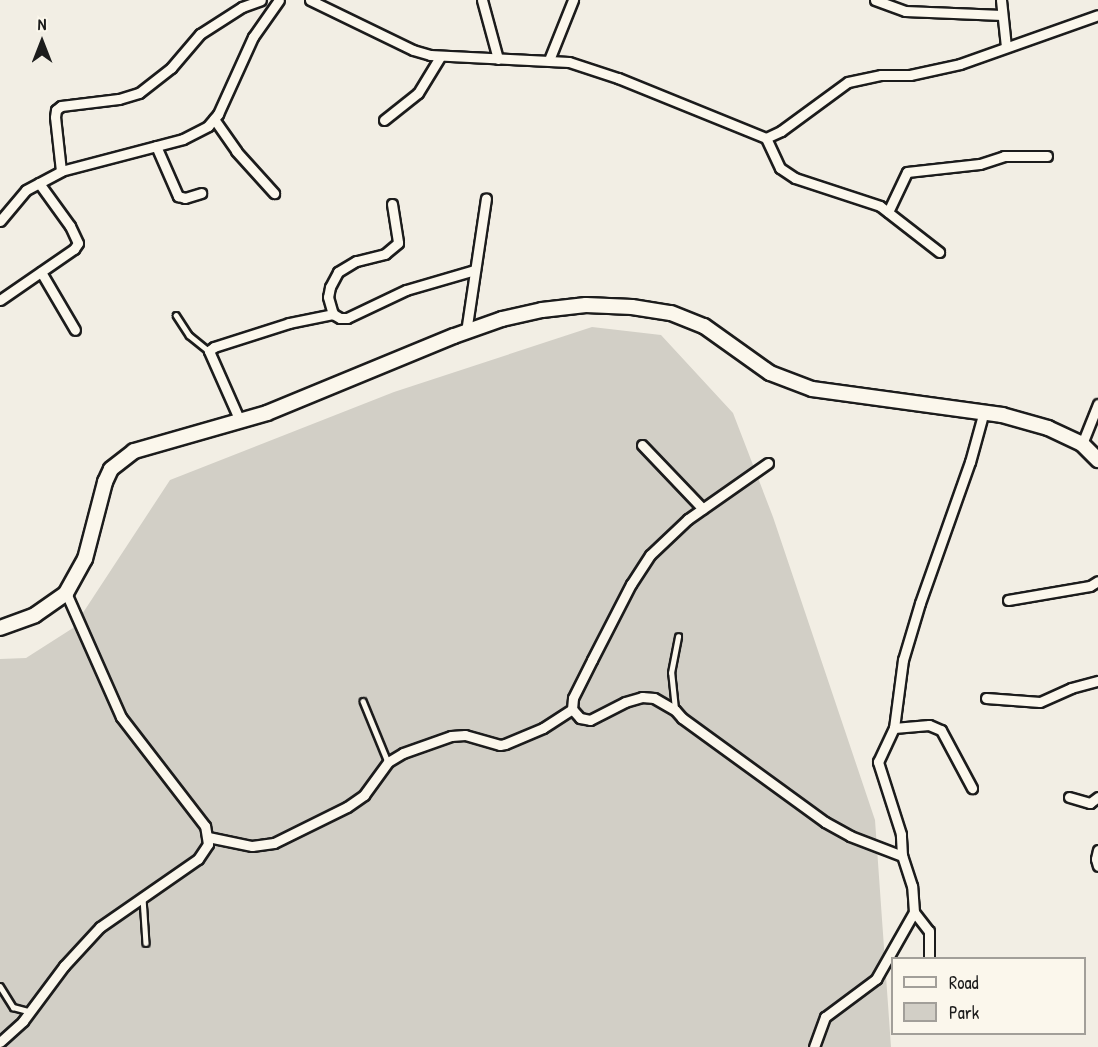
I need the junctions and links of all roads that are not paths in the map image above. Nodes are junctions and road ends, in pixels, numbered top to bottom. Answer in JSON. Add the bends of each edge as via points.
{"nodes":[{"id":1,"x":261,"y":0,"type":"edge"},
{"id":2,"x":279,"y":0,"type":"edge"},
{"id":3,"x":310,"y":0,"type":"edge"},
{"id":4,"x":482,"y":0,"type":"edge"},
{"id":5,"x":573,"y":0,"type":"edge"},
{"id":6,"x":875,"y":0,"type":"edge"},
{"id":7,"x":1001,"y":0,"type":"edge"},
{"id":8,"x":1002,"y":15,"type":"junction"},
{"id":9,"x":1098,"y":15,"type":"edge"},
{"id":10,"x":1006,"y":47,"type":"junction"},
{"id":11,"x":440,"y":57,"type":"junction"},
{"id":12,"x":498,"y":59,"type":"junction"},
{"id":13,"x":549,"y":60,"type":"junction"},
{"id":14,"x":214,"y":119,"type":"junction"},
{"id":15,"x":384,"y":120,"type":"dead end"},
{"id":16,"x":766,"y":138,"type":"junction"},
{"id":17,"x":156,"y":146,"type":"junction"},
{"id":18,"x":1047,"y":156,"type":"dead end"},
{"id":19,"x":61,"y":171,"type":"junction"},
{"id":20,"x":39,"y":183,"type":"junction"},
{"id":21,"x":201,"y":193,"type":"dead end"},
{"id":22,"x":274,"y":193,"type":"dead end"},
{"id":23,"x":486,"y":198,"type":"dead end"},
{"id":24,"x":392,"y":204,"type":"dead end"},
{"id":25,"x":888,"y":212,"type":"junction"},
{"id":26,"x":0,"y":221,"type":"edge"},
{"id":27,"x":939,"y":252,"type":"dead end"},
{"id":28,"x":475,"y":270,"type":"junction"},
{"id":29,"x":41,"y":272,"type":"junction"},
{"id":30,"x":0,"y":300,"type":"edge"},
{"id":31,"x":333,"y":314,"type":"junction"},
{"id":32,"x":176,"y":315,"type":"dead end"},
{"id":33,"x":75,"y":330,"type":"dead end"},
{"id":34,"x":466,"y":332,"type":"junction"},
{"id":35,"x":209,"y":351,"type":"junction"},
{"id":36,"x":1098,"y":404,"type":"edge"},
{"id":37,"x":984,"y":411,"type":"junction"},
{"id":38,"x":240,"y":421,"type":"junction"},
{"id":39,"x":1082,"y":444,"type":"junction"},
{"id":40,"x":642,"y":445,"type":"dead end"},
{"id":41,"x":1098,"y":460,"type":"edge"},
{"id":42,"x":768,"y":463,"type":"dead end"},
{"id":43,"x":703,"y":509,"type":"junction"},
{"id":44,"x":1098,"y":581,"type":"edge"},
{"id":45,"x":66,"y":593,"type":"junction"},
{"id":46,"x":1008,"y":600,"type":"dead end"},
{"id":47,"x":0,"y":628,"type":"edge"},
{"id":48,"x":678,"y":637,"type":"dead end"},
{"id":49,"x":1098,"y":681,"type":"edge"},
{"id":50,"x":986,"y":698,"type":"dead end"},
{"id":51,"x":363,"y":701,"type":"dead end"},
{"id":52,"x":572,"y":709,"type":"junction"},
{"id":53,"x":675,"y":710,"type":"junction"},
{"id":54,"x":894,"y":728,"type":"junction"},
{"id":55,"x":388,"y":762,"type":"junction"},
{"id":56,"x":972,"y":788,"type":"dead end"},
{"id":57,"x":1069,"y":796,"type":"dead end"},
{"id":58,"x":1098,"y":797,"type":"edge"},
{"id":59,"x":208,"y":837,"type":"junction"},
{"id":60,"x":1098,"y":850,"type":"edge"},
{"id":61,"x":902,"y":856,"type":"junction"},
{"id":62,"x":1098,"y":866,"type":"edge"},
{"id":63,"x":142,"y":896,"type":"junction"},
{"id":64,"x":914,"y":912,"type":"junction"},
{"id":65,"x":146,"y":943,"type":"dead end"},
{"id":66,"x":929,"y":957,"type":"edge"},
{"id":67,"x":0,"y":986,"type":"edge"},
{"id":68,"x":31,"y":1011,"type":"junction"},
{"id":69,"x":0,"y":1042,"type":"edge"},
{"id":70,"x":814,"y":1047,"type":"edge"}],
"edges":[{"from":1,"to":19,"type":"street","via":[[242,7],[200,34],[171,68],[139,93],[56,110]]},
{"from":2,"to":14,"type":"street","via":[[253,37]]},
{"from":3,"to":11,"type":"street","via":[[413,50]]},
{"from":4,"to":12,"type":"street"},
{"from":5,"to":13,"type":"street"},
{"from":6,"to":8,"type":"street","via":[[905,11]]},
{"from":7,"to":8,"type":"street"},
{"from":8,"to":10,"type":"street"},
{"from":9,"to":10,"type":"street"},
{"from":10,"to":16,"type":"street","via":[[931,72],[871,76],[848,82]]},
{"from":11,"to":12,"type":"street"},
{"from":11,"to":15,"type":"street","via":[[418,93]]},
{"from":12,"to":13,"type":"street"},
{"from":13,"to":16,"type":"street","via":[[588,67]]},
{"from":14,"to":17,"type":"street","via":[[198,133]]},
{"from":14,"to":22,"type":"street","via":[[236,152]]},
{"from":16,"to":25,"type":"street","via":[[780,168],[795,178],[865,200]]},
{"from":17,"to":19,"type":"street"},
{"from":17,"to":21,"type":"street","via":[[178,196]]},
{"from":18,"to":25,"type":"street","via":[[1004,156],[980,164],[907,172]]},
{"from":19,"to":20,"type":"street"},
{"from":20,"to":26,"type":"street","via":[[20,196]]},
{"from":20,"to":29,"type":"street","via":[[78,243]]},
{"from":23,"to":28,"type":"street"},
{"from":24,"to":31,"type":"street","via":[[398,243],[385,254],[356,261],[338,272],[328,297]]},
{"from":25,"to":27,"type":"street"},
{"from":28,"to":31,"type":"street","via":[[406,290],[347,318]]},
{"from":28,"to":34,"type":"street"},
{"from":29,"to":30,"type":"street"},
{"from":29,"to":33,"type":"street"},
{"from":31,"to":35,"type":"street","via":[[289,323]]},
{"from":32,"to":35,"type":"lane","via":[[189,335]]},
{"from":34,"to":37,"type":"main road","via":[[542,310],[586,305],[632,307],[671,313],[704,326],[770,373],[812,389]]},
{"from":34,"to":38,"type":"main road"},
{"from":35,"to":38,"type":"street"},
{"from":36,"to":39,"type":"street"},
{"from":37,"to":39,"type":"main road","via":[[1048,428]]},
{"from":37,"to":54,"type":"street","via":[[903,660]]},
{"from":38,"to":45,"type":"main road","via":[[134,451],[111,469],[85,559]]},
{"from":39,"to":41,"type":"main road"},
{"from":40,"to":43,"type":"street"},
{"from":42,"to":43,"type":"street"},
{"from":43,"to":52,"type":"street","via":[[669,535],[638,574],[573,698]]},
{"from":44,"to":46,"type":"street","via":[[1090,586]]},
{"from":45,"to":47,"type":"main road","via":[[35,615]]},
{"from":45,"to":59,"type":"street","via":[[121,717],[205,826]]},
{"from":48,"to":53,"type":"lane","via":[[671,673]]},
{"from":49,"to":50,"type":"street","via":[[1040,702]]},
{"from":51,"to":55,"type":"lane"},
{"from":52,"to":53,"type":"street","via":[[580,718],[590,720],[642,697],[654,698]]},
{"from":52,"to":55,"type":"street","via":[[543,728],[505,744],[465,735],[451,736]]},
{"from":53,"to":61,"type":"street","via":[[825,822]]},
{"from":54,"to":56,"type":"street","via":[[929,725],[941,730]]},
{"from":54,"to":61,"type":"street","via":[[878,770],[896,815]]},
{"from":55,"to":59,"type":"street","via":[[364,795],[274,843],[252,846]]},
{"from":57,"to":58,"type":"street","via":[[1090,803]]},
{"from":59,"to":63,"type":"street","via":[[198,859]]},
{"from":60,"to":62,"type":"street"},
{"from":61,"to":64,"type":"street","via":[[912,886]]},
{"from":63,"to":65,"type":"lane"},
{"from":63,"to":68,"type":"street","via":[[113,916],[83,945]]},
{"from":64,"to":66,"type":"street","via":[[929,931]]},
{"from":64,"to":70,"type":"street","via":[[876,979],[825,1017]]},
{"from":67,"to":68,"type":"lane","via":[[13,1006]]},
{"from":68,"to":69,"type":"street"}]}
